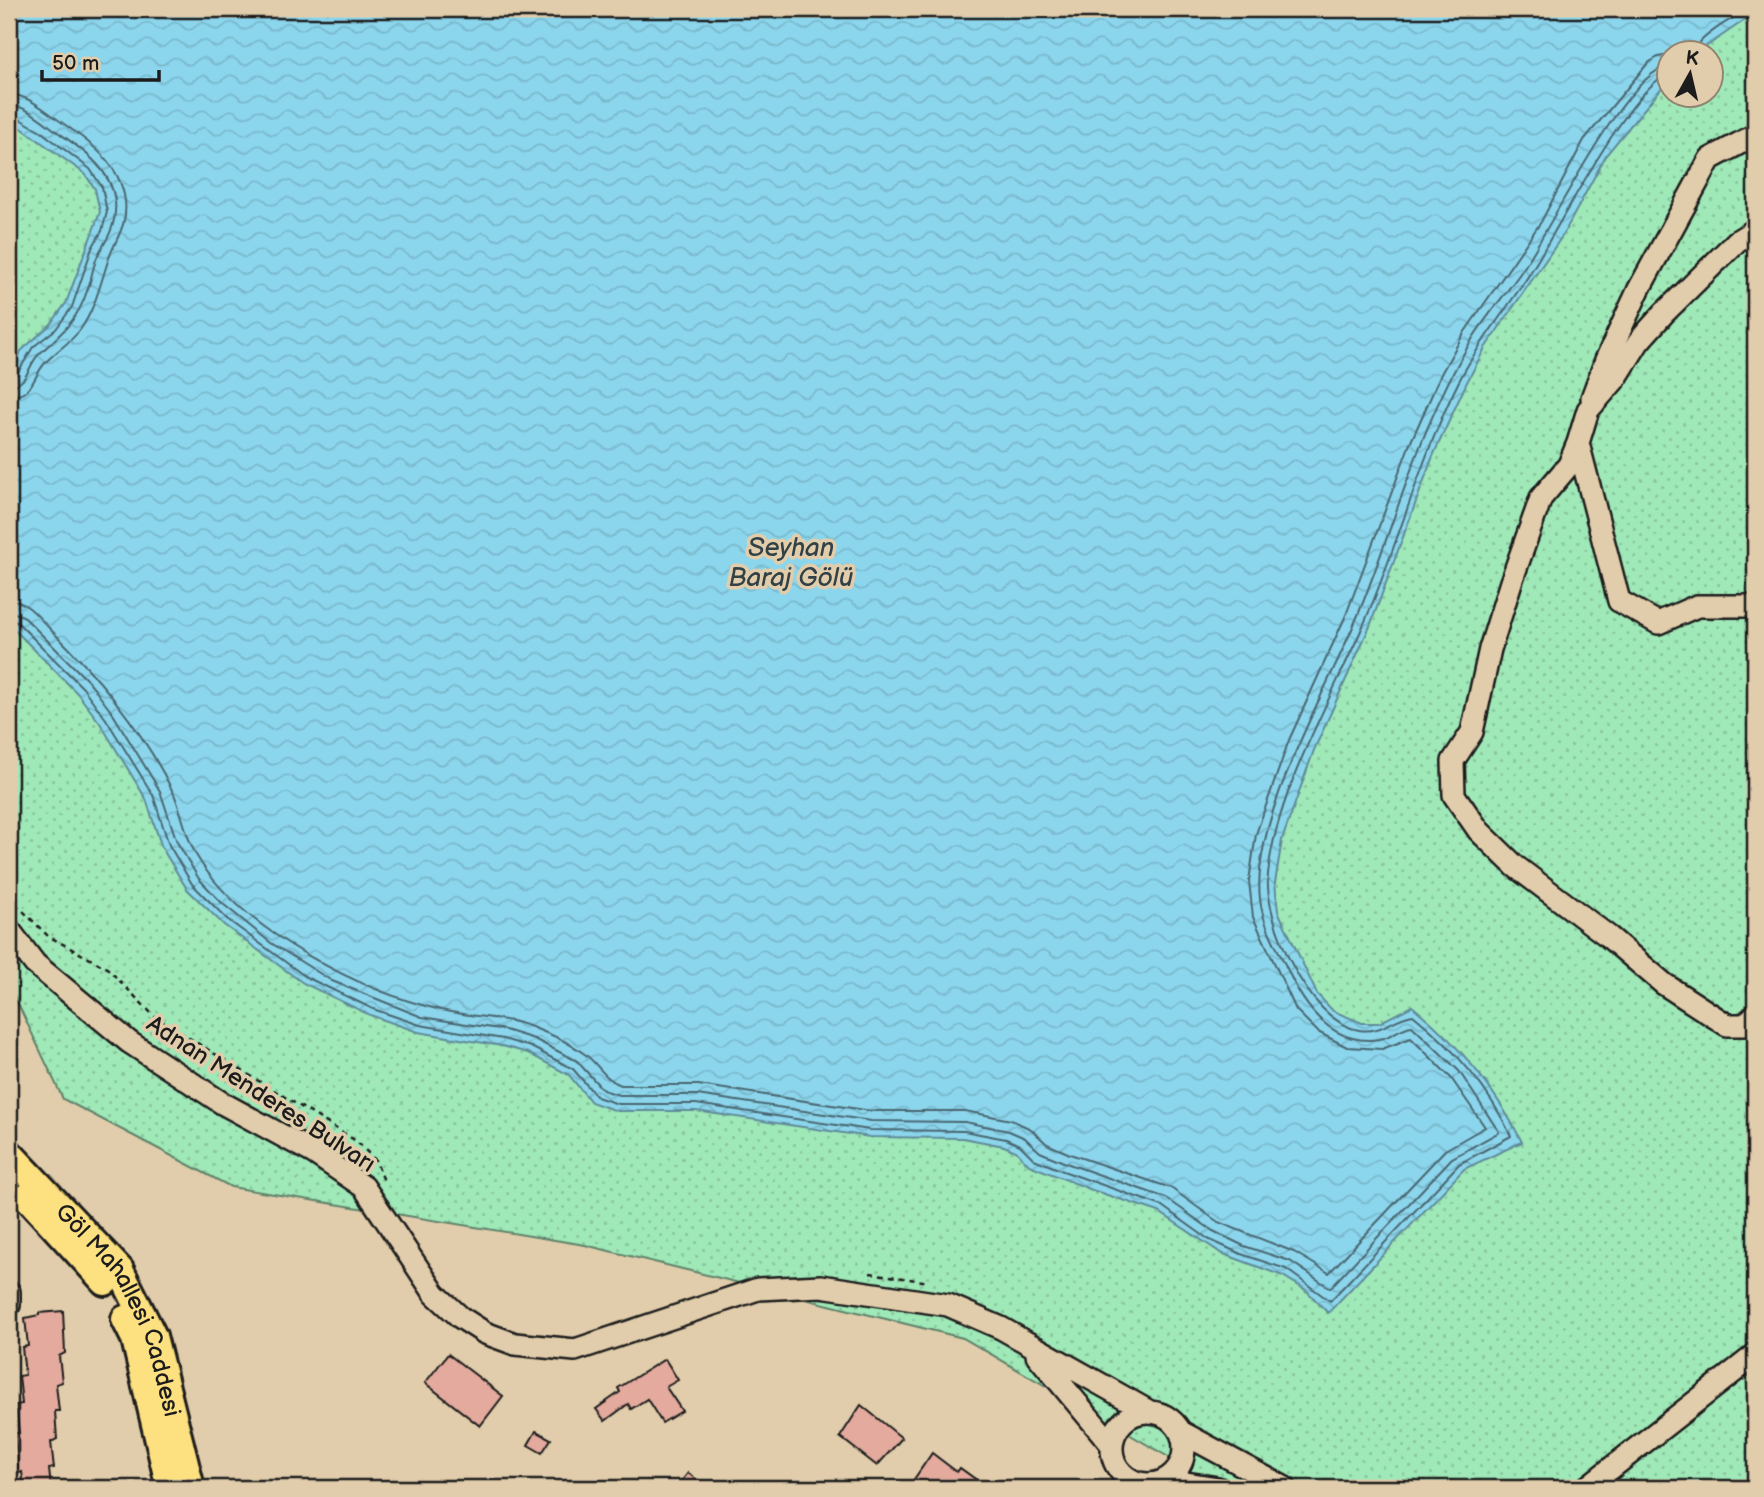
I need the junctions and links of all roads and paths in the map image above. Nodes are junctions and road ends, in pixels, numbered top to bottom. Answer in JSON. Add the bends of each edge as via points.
{"nodes":[{"id":1,"x":1755,"y":135,"type":"edge"},
{"id":2,"x":1755,"y":230,"type":"edge"},
{"id":3,"x":1588,"y":410,"type":"junction"},
{"id":4,"x":1578,"y":443,"type":"junction"},
{"id":5,"x":1755,"y":606,"type":"edge"},
{"id":6,"x":9,"y":897,"type":"edge"},
{"id":7,"x":9,"y":930,"type":"edge"},
{"id":8,"x":1755,"y":1015,"type":"edge"},
{"id":9,"x":9,"y":1153,"type":"edge"},
{"id":10,"x":9,"y":1179,"type":"edge"},
{"id":11,"x":386,"y":1186,"type":"dead end"},
{"id":12,"x":860,"y":1272,"type":"dead end"},
{"id":13,"x":936,"y":1284,"type":"dead end"},
{"id":14,"x":9,"y":1292,"type":"edge"},
{"id":15,"x":9,"y":1305,"type":"edge"},
{"id":16,"x":1026,"y":1343,"type":"junction"},
{"id":17,"x":1755,"y":1355,"type":"edge"},
{"id":18,"x":1150,"y":1412,"type":"junction"},
{"id":19,"x":1181,"y":1432,"type":"junction"},
{"id":20,"x":1111,"y":1444,"type":"junction"},
{"id":21,"x":1116,"y":1479,"type":"edge"},
{"id":22,"x":1158,"y":1484,"type":"edge"},
{"id":23,"x":1292,"y":1485,"type":"edge"},
{"id":24,"x":170,"y":1488,"type":"edge"},
{"id":25,"x":191,"y":1488,"type":"edge"},
{"id":26,"x":1218,"y":1488,"type":"edge"},
{"id":27,"x":1311,"y":1488,"type":"edge"},
{"id":28,"x":1586,"y":1488,"type":"edge"}],
"edges":[{"from":1,"to":3,"type":"street","via":[[1710,159],[1606,360]]},
{"from":2,"to":3,"type":"street","via":[[1737,241],[1664,313]]},
{"from":3,"to":4,"type":"street"},
{"from":4,"to":5,"type":"street","via":[[1619,601],[1658,623],[1697,606]]},
{"from":4,"to":8,"type":"street","via":[[1569,465],[1541,498],[1511,582],[1489,649],[1472,732],[1453,761],[1454,795],[1479,831],[1515,866],[1664,984],[1727,1025],[1745,1026]]},
{"from":6,"to":11,"type":"path","via":[[48,936],[107,968],[155,1017],[356,1141],[374,1160]]},
{"from":7,"to":16,"type":"street","name":"Adnan Menderes Bulvarı","via":[[35,964],[129,1042],[364,1187],[435,1294],[485,1333],[514,1344],[575,1350],[758,1289],[821,1286],[948,1305]]},
{"from":9,"to":25,"type":"main road","name":"Göl Mahallesi Caddesi","via":[[120,1270],[153,1336]]},
{"from":10,"to":24,"type":"main road","name":"Göl Mahallesi Caddesi","via":[[104,1278],[135,1339]]},
{"from":12,"to":13,"type":"path"},
{"from":14,"to":15,"type":"street"},
{"from":16,"to":18,"type":"street","name":"Adnan Menderes Bulvarı"},
{"from":16,"to":20,"type":"street"},
{"from":17,"to":28,"type":"street"},
{"from":18,"to":19,"type":"street","via":[[1173,1422]]},
{"from":18,"to":20,"type":"street","via":[[1124,1420]]},
{"from":19,"to":22,"type":"street","via":[[1183,1458],[1177,1471]]},
{"from":19,"to":23,"type":"street"},
{"from":20,"to":21,"type":"street"},
{"from":21,"to":22,"type":"street"},
{"from":22,"to":26,"type":"street"},
{"from":23,"to":27,"type":"path"}]}
